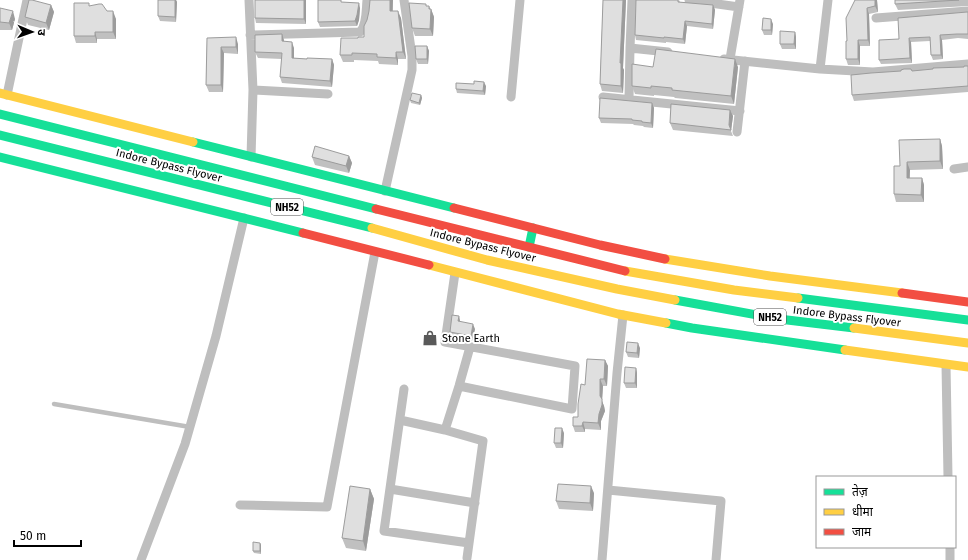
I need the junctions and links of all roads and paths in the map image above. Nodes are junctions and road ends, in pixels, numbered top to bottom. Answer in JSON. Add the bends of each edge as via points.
{"nodes":[{"id":1,"x":27,"y":0,"type":"edge"},
{"id":2,"x":249,"y":0,"type":"edge"},
{"id":3,"x":367,"y":0,"type":"edge"},
{"id":4,"x":404,"y":0,"type":"edge"},
{"id":5,"x":520,"y":0,"type":"edge"},
{"id":6,"x":632,"y":0,"type":"edge"},
{"id":7,"x":689,"y":0,"type":"edge"},
{"id":8,"x":828,"y":0,"type":"edge"},
{"id":9,"x":740,"y":3,"type":"edge"},
{"id":10,"x":968,"y":12,"type":"edge"},
{"id":11,"x":876,"y":18,"type":"dead end"},
{"id":12,"x":250,"y":35,"type":"junction"},
{"id":13,"x":630,"y":48,"type":"junction"},
{"id":14,"x":676,"y":53,"type":"edge"},
{"id":15,"x":715,"y":58,"type":"edge"},
{"id":16,"x":730,"y":60,"type":"junction"},
{"id":17,"x":745,"y":61,"type":"junction"},
{"id":18,"x":968,"y":64,"type":"edge"},
{"id":19,"x":820,"y":69,"type":"junction"},
{"id":20,"x":252,"y":90,"type":"junction"},
{"id":21,"x":4,"y":94,"type":"edge"},
{"id":22,"x":328,"y":94,"type":"dead end"},
{"id":23,"x":511,"y":97,"type":"dead end"},
{"id":24,"x":604,"y":97,"type":"edge"},
{"id":25,"x":628,"y":99,"type":"junction"},
{"id":26,"x":740,"y":110,"type":"junction"},
{"id":27,"x":0,"y":114,"type":"edge"},
{"id":28,"x":737,"y":132,"type":"dead end"},
{"id":29,"x":0,"y":135,"type":"edge"},
{"id":30,"x":0,"y":157,"type":"edge"},
{"id":31,"x":251,"y":157,"type":"junction"},
{"id":32,"x":968,"y":167,"type":"edge"},
{"id":33,"x":954,"y":169,"type":"dead end"},
{"id":34,"x":385,"y":191,"type":"junction"},
{"id":35,"x":244,"y":218,"type":"junction"},
{"id":36,"x":533,"y":228,"type":"junction"},
{"id":37,"x":529,"y":247,"type":"junction"},
{"id":38,"x":375,"y":252,"type":"junction"},
{"id":39,"x":455,"y":273,"type":"junction"},
{"id":40,"x":968,"y":302,"type":"edge"},
{"id":41,"x":623,"y":315,"type":"junction"},
{"id":42,"x":968,"y":320,"type":"edge"},
{"id":43,"x":968,"y":343,"type":"edge"},
{"id":44,"x":470,"y":346,"type":"junction"},
{"id":45,"x":946,"y":365,"type":"junction"},
{"id":46,"x":968,"y":367,"type":"edge"},
{"id":47,"x":459,"y":386,"type":"junction"},
{"id":48,"x":404,"y":389,"type":"dead end"},
{"id":49,"x":54,"y":404,"type":"dead end"},
{"id":50,"x":400,"y":420,"type":"junction"},
{"id":51,"x":190,"y":427,"type":"junction"},
{"id":52,"x":445,"y":430,"type":"junction"},
{"id":53,"x":948,"y":476,"type":"edge"},
{"id":54,"x":390,"y":489,"type":"junction"},
{"id":55,"x":608,"y":490,"type":"junction"},
{"id":56,"x":474,"y":503,"type":"junction"},
{"id":57,"x":240,"y":505,"type":"dead end"},
{"id":58,"x":469,"y":543,"type":"junction"},
{"id":59,"x":950,"y":548,"type":"edge"},
{"id":60,"x":467,"y":558,"type":"dead end"},
{"id":61,"x":141,"y":560,"type":"edge"},
{"id":62,"x":602,"y":560,"type":"edge"},
{"id":63,"x":716,"y":560,"type":"edge"},
{"id":64,"x":950,"y":560,"type":"edge"}],
"edges":[{"from":1,"to":21,"type":"street"},
{"from":2,"to":12,"type":"street"},
{"from":3,"to":12,"type":"street","via":[[364,25],[360,32]]},
{"from":4,"to":34,"type":"street","via":[[412,64]]},
{"from":5,"to":23,"type":"street"},
{"from":6,"to":13,"type":"street"},
{"from":7,"to":9,"type":"street"},
{"from":8,"to":19,"type":"street"},
{"from":9,"to":16,"type":"street"},
{"from":10,"to":11,"type":"street"},
{"from":12,"to":20,"type":"street"},
{"from":13,"to":14,"type":"street"},
{"from":13,"to":25,"type":"street"},
{"from":15,"to":16,"type":"street"},
{"from":16,"to":17,"type":"street"},
{"from":17,"to":19,"type":"street"},
{"from":17,"to":26,"type":"street"},
{"from":18,"to":19,"type":"street","via":[[873,72]]},
{"from":20,"to":22,"type":"street"},
{"from":20,"to":31,"type":"street"},
{"from":21,"to":31,"type":"main road"},
{"from":24,"to":25,"type":"street"},
{"from":25,"to":26,"type":"street"},
{"from":26,"to":28,"type":"street"},
{"from":27,"to":37,"type":"main road","name":"Indore Bypass Flyover","number":"NH52"},
{"from":29,"to":43,"type":"main road","name":"Indore Bypass Flyover","number":"NH52","via":[[357,224],[488,260],[574,279],[779,319]]},
{"from":30,"to":35,"type":"main road"},
{"from":31,"to":34,"type":"main road"},
{"from":32,"to":33,"type":"street"},
{"from":34,"to":36,"type":"main road"},
{"from":35,"to":38,"type":"main road"},
{"from":35,"to":51,"type":"street","via":[[216,336]]},
{"from":36,"to":37,"type":"main road"},
{"from":36,"to":40,"type":"main road","via":[[663,259]]},
{"from":37,"to":42,"type":"main road","name":"Indore Bypass Flyover","number":"NH52","via":[[614,269],[703,285]]},
{"from":38,"to":39,"type":"main road"},
{"from":38,"to":57,"type":"street","via":[[327,507]]},
{"from":39,"to":41,"type":"main road"},
{"from":39,"to":44,"type":"street","via":[[445,342]]},
{"from":41,"to":45,"type":"main road","via":[[692,328]]},
{"from":41,"to":55,"type":"street"},
{"from":44,"to":47,"type":"street"},
{"from":44,"to":47,"type":"street","via":[[575,366],[572,409]]},
{"from":45,"to":46,"type":"main road"},
{"from":45,"to":53,"type":"street"},
{"from":47,"to":52,"type":"street"},
{"from":48,"to":50,"type":"street"},
{"from":49,"to":51,"type":"lane"},
{"from":50,"to":52,"type":"street"},
{"from":50,"to":54,"type":"street"},
{"from":51,"to":61,"type":"street"},
{"from":52,"to":56,"type":"street","via":[[483,441]]},
{"from":54,"to":56,"type":"street"},
{"from":54,"to":58,"type":"street","via":[[384,531]]},
{"from":55,"to":62,"type":"street"},
{"from":55,"to":63,"type":"street","via":[[722,501]]},
{"from":56,"to":58,"type":"street"},
{"from":58,"to":60,"type":"street"},
{"from":59,"to":64,"type":"street"}]}
